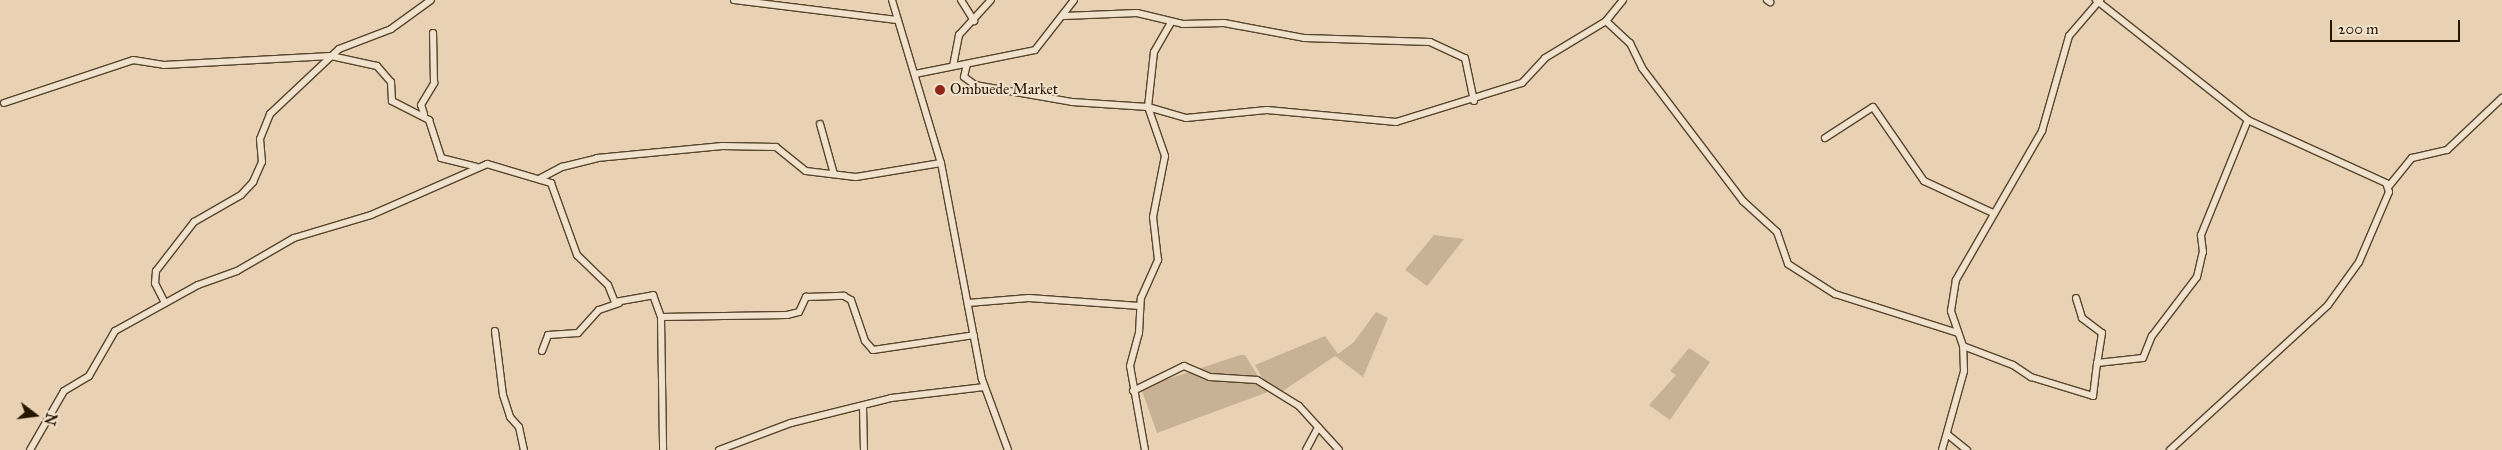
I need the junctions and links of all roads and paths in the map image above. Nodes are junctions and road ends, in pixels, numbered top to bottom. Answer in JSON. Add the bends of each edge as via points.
{"nodes":[{"id":1,"x":431,"y":0,"type":"edge"},
{"id":2,"x":734,"y":0,"type":"edge"},
{"id":3,"x":892,"y":0,"type":"edge"},
{"id":4,"x":961,"y":0,"type":"edge"},
{"id":5,"x":991,"y":0,"type":"edge"},
{"id":6,"x":1074,"y":0,"type":"edge"},
{"id":7,"x":1623,"y":0,"type":"edge"},
{"id":8,"x":2098,"y":0,"type":"edge"},
{"id":9,"x":1064,"y":16,"type":"junction"},
{"id":10,"x":897,"y":20,"type":"junction"},
{"id":11,"x":1606,"y":20,"type":"junction"},
{"id":12,"x":974,"y":21,"type":"junction"},
{"id":13,"x":1171,"y":22,"type":"junction"},
{"id":14,"x":433,"y":33,"type":"dead end"},
{"id":15,"x":331,"y":56,"type":"junction"},
{"id":16,"x":967,"y":64,"type":"junction"},
{"id":17,"x":953,"y":66,"type":"junction"},
{"id":18,"x":915,"y":74,"type":"junction"},
{"id":19,"x":2502,"y":98,"type":"edge"},
{"id":20,"x":1474,"y":102,"type":"junction"},
{"id":21,"x":4,"y":103,"type":"dead end"},
{"id":22,"x":1148,"y":107,"type":"junction"},
{"id":23,"x":424,"y":114,"type":"junction"},
{"id":24,"x":2248,"y":120,"type":"junction"},
{"id":25,"x":820,"y":124,"type":"dead end"},
{"id":26,"x":1825,"y":138,"type":"dead end"},
{"id":27,"x":941,"y":163,"type":"junction"},
{"id":28,"x":458,"y":165,"type":"junction"},
{"id":29,"x":478,"y":166,"type":"junction"},
{"id":30,"x":834,"y":174,"type":"junction"},
{"id":31,"x":453,"y":178,"type":"junction"},
{"id":32,"x":541,"y":178,"type":"junction"},
{"id":33,"x":2389,"y":186,"type":"junction"},
{"id":34,"x":1993,"y":213,"type":"junction"},
{"id":35,"x":2076,"y":298,"type":"dead end"},
{"id":36,"x":968,"y":302,"type":"junction"},
{"id":37,"x":165,"y":303,"type":"junction"},
{"id":38,"x":620,"y":303,"type":"junction"},
{"id":39,"x":1140,"y":306,"type":"junction"},
{"id":40,"x":661,"y":317,"type":"junction"},
{"id":41,"x":495,"y":332,"type":"dead end"},
{"id":42,"x":1958,"y":333,"type":"junction"},
{"id":43,"x":974,"y":335,"type":"junction"},
{"id":44,"x":1963,"y":346,"type":"junction"},
{"id":45,"x":542,"y":351,"type":"dead end"},
{"id":46,"x":2097,"y":364,"type":"junction"},
{"id":47,"x":984,"y":387,"type":"junction"},
{"id":48,"x":1133,"y":391,"type":"junction"},
{"id":49,"x":863,"y":407,"type":"junction"},
{"id":50,"x":1318,"y":427,"type":"junction"},
{"id":51,"x":1947,"y":434,"type":"junction"},
{"id":52,"x":30,"y":450,"type":"edge"},
{"id":53,"x":524,"y":450,"type":"edge"},
{"id":54,"x":663,"y":450,"type":"edge"},
{"id":55,"x":718,"y":450,"type":"edge"},
{"id":56,"x":864,"y":450,"type":"edge"},
{"id":57,"x":1008,"y":450,"type":"edge"},
{"id":58,"x":1145,"y":450,"type":"edge"},
{"id":59,"x":1306,"y":450,"type":"edge"},
{"id":60,"x":1339,"y":450,"type":"edge"},
{"id":61,"x":1942,"y":450,"type":"edge"},
{"id":62,"x":1967,"y":450,"type":"edge"},
{"id":63,"x":2170,"y":450,"type":"edge"}],
"edges":[{"from":1,"to":15,"type":"street","via":[[398,26],[347,44]]},
{"from":2,"to":10,"type":"street"},
{"from":3,"to":10,"type":"street"},
{"from":4,"to":12,"type":"street"},
{"from":5,"to":12,"type":"street"},
{"from":6,"to":9,"type":"street"},
{"from":7,"to":11,"type":"street"},
{"from":8,"to":24,"type":"street"},
{"from":8,"to":34,"type":"street","via":[[2069,36],[2042,131]]},
{"from":9,"to":13,"type":"street","via":[[1137,14]]},
{"from":9,"to":16,"type":"street","via":[[1035,50]]},
{"from":10,"to":18,"type":"street"},
{"from":11,"to":20,"type":"street","via":[[1545,58],[1522,83]]},
{"from":11,"to":42,"type":"street","via":[[1630,43],[1645,72],[1743,201],[1777,232],[1788,264],[1835,294]]},
{"from":12,"to":17,"type":"street","via":[[959,35]]},
{"from":13,"to":20,"type":"street","via":[[1231,24],[1304,38],[1430,42],[1465,58]]},
{"from":13,"to":22,"type":"street","via":[[1154,52],[1155,75]]},
{"from":14,"to":23,"type":"street","via":[[434,83],[421,105]]},
{"from":15,"to":21,"type":"street","via":[[164,65],[133,60]]},
{"from":15,"to":23,"type":"street","via":[[378,66],[392,82],[391,100]]},
{"from":15,"to":37,"type":"street","via":[[270,114],[260,139],[262,162],[246,192],[201,216],[169,249],[154,279]]},
{"from":16,"to":17,"type":"street"},
{"from":16,"to":22,"type":"street","via":[[964,77],[975,85],[1072,102]]},
{"from":17,"to":18,"type":"street"},
{"from":18,"to":27,"type":"street"},
{"from":19,"to":33,"type":"street","via":[[2447,150],[2412,158]]},
{"from":20,"to":22,"type":"street","via":[[1396,122],[1267,110],[1186,118]]},
{"from":22,"to":39,"type":"street","via":[[1165,164],[1153,217],[1157,264]]},
{"from":23,"to":28,"type":"street","via":[[438,154]]},
{"from":24,"to":33,"type":"street"},
{"from":24,"to":46,"type":"street","via":[[2202,234],[2203,256],[2191,288],[2152,336],[2143,358]]},
{"from":25,"to":30,"type":"street"},
{"from":26,"to":34,"type":"street","via":[[1873,107],[1924,181]]},
{"from":27,"to":30,"type":"street","via":[[866,177]]},
{"from":27,"to":36,"type":"street"},
{"from":28,"to":29,"type":"street"},
{"from":28,"to":31,"type":"street","via":[[463,169]]},
{"from":29,"to":31,"type":"street"},
{"from":29,"to":32,"type":"street","via":[[493,165]]},
{"from":30,"to":32,"type":"street","via":[[806,170],[781,149],[763,145],[609,156],[562,167]]},
{"from":31,"to":37,"type":"street","via":[[372,215],[294,238],[237,272]]},
{"from":32,"to":38,"type":"street","via":[[553,186],[578,257]]},
{"from":33,"to":63,"type":"street","via":[[2359,262],[2328,305],[2281,353],[2194,423]]},
{"from":34,"to":42,"type":"street","via":[[1954,287],[1951,310]]},
{"from":35,"to":46,"type":"street","via":[[2082,318],[2102,333]]},
{"from":36,"to":39,"type":"street","via":[[1029,298]]},
{"from":36,"to":43,"type":"street"},
{"from":37,"to":52,"type":"street","via":[[113,332],[89,376],[62,392]]},
{"from":38,"to":40,"type":"street","via":[[653,295]]},
{"from":38,"to":45,"type":"street","via":[[599,310],[578,333],[548,335]]},
{"from":39,"to":48,"type":"street","via":[[1139,333],[1130,366]]},
{"from":40,"to":43,"type":"street","via":[[787,315],[799,312],[806,297],[847,296],[873,350]]},
{"from":40,"to":54,"type":"street"},
{"from":41,"to":53,"type":"street","via":[[503,395],[510,417],[519,427]]},
{"from":42,"to":44,"type":"street"},
{"from":43,"to":47,"type":"street"},
{"from":44,"to":46,"type":"street","via":[[2014,365],[2031,377],[2093,396]]},
{"from":44,"to":51,"type":"street","via":[[1961,392]]},
{"from":47,"to":49,"type":"street","via":[[915,393]]},
{"from":47,"to":57,"type":"street"},
{"from":48,"to":50,"type":"street","via":[[1190,366],[1210,377],[1262,382],[1299,406]]},
{"from":48,"to":58,"type":"street"},
{"from":49,"to":55,"type":"street","via":[[791,424]]},
{"from":49,"to":56,"type":"street"},
{"from":50,"to":59,"type":"street"},
{"from":50,"to":60,"type":"street"},
{"from":51,"to":61,"type":"street"},
{"from":51,"to":62,"type":"street"}]}
